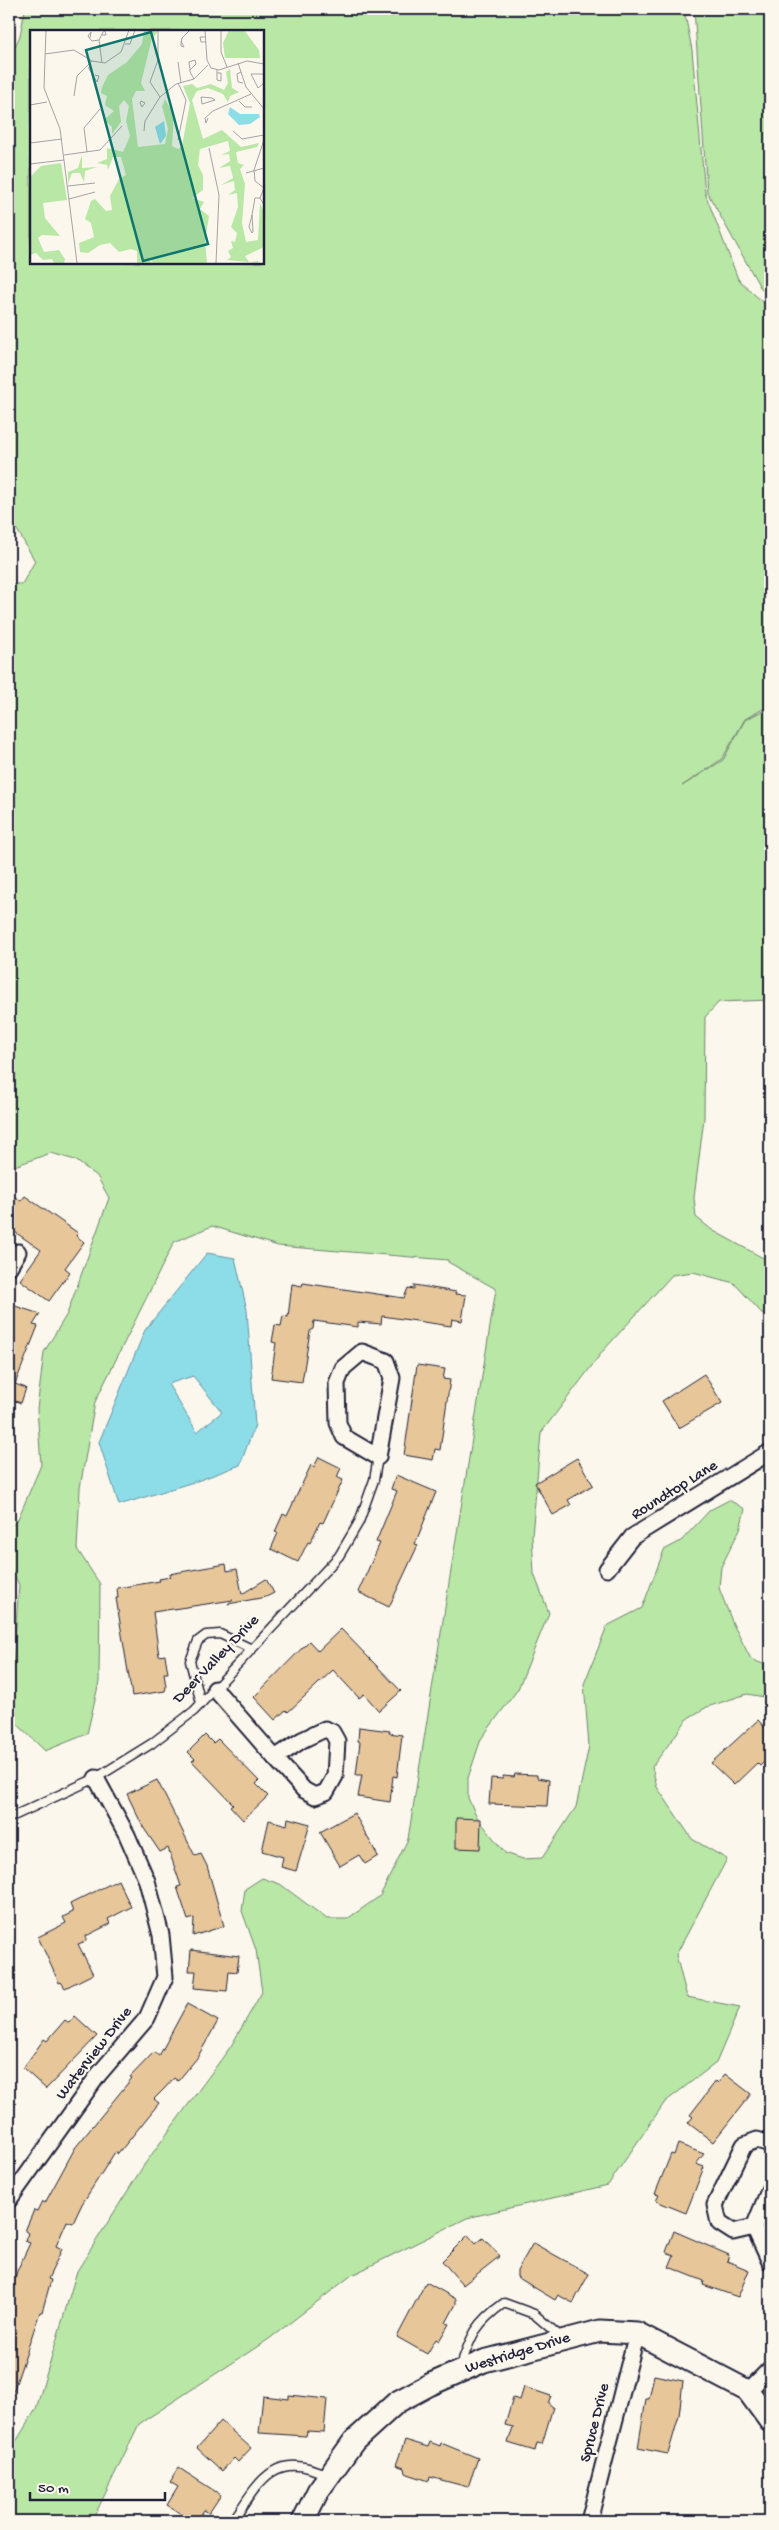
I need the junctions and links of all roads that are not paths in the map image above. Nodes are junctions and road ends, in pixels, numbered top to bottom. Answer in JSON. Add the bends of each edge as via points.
{"nodes":[{"id":1,"x":18,"y":1252,"type":"dead end"},
{"id":2,"x":9,"y":1267,"type":"edge"},
{"id":3,"x":770,"y":1452,"type":"edge"},
{"id":4,"x":378,"y":1456,"type":"junction"},
{"id":5,"x":607,"y":1569,"type":"dead end"},
{"id":6,"x":252,"y":1649,"type":"junction"},
{"id":7,"x":215,"y":1689,"type":"junction"},
{"id":8,"x":201,"y":1703,"type":"junction"},
{"id":9,"x":275,"y":1758,"type":"junction"},
{"id":10,"x":96,"y":1778,"type":"junction"},
{"id":11,"x":9,"y":1818,"type":"edge"},
{"id":12,"x":770,"y":2144,"type":"edge"},
{"id":13,"x":770,"y":2188,"type":"edge"},
{"id":14,"x":9,"y":2200,"type":"edge"},
{"id":15,"x":754,"y":2227,"type":"junction"},
{"id":16,"x":770,"y":2262,"type":"edge"},
{"id":17,"x":637,"y":2333,"type":"junction"},
{"id":18,"x":563,"y":2339,"type":"junction"},
{"id":19,"x":770,"y":2369,"type":"edge"},
{"id":20,"x":459,"y":2372,"type":"junction"},
{"id":21,"x":748,"y":2391,"type":"junction"},
{"id":22,"x":770,"y":2421,"type":"edge"},
{"id":23,"x":330,"y":2477,"type":"junction"},
{"id":24,"x":232,"y":2521,"type":"edge"},
{"id":25,"x":304,"y":2521,"type":"edge"},
{"id":26,"x":589,"y":2521,"type":"edge"}],
"edges":[{"from":1,"to":2,"type":"street"},
{"from":3,"to":5,"type":"street","name":"Roundtop Lane","via":[[632,1537]]},
{"from":4,"to":4,"type":"street","name":"Deer Valley Drive","via":[[392,1378],[386,1361],[362,1352],[343,1368],[336,1383],[338,1423],[344,1437]]},
{"from":4,"to":6,"type":"lane","name":"Deer Valley Drive","via":[[374,1480],[359,1522],[339,1556]]},
{"from":6,"to":7,"type":"lane","name":"Deer Valley Drive"},
{"from":6,"to":8,"type":"lane","via":[[220,1634],[206,1635],[198,1641],[190,1661]]},
{"from":7,"to":8,"type":"lane","name":"Deer Valley Drive"},
{"from":7,"to":9,"type":"street"},
{"from":8,"to":10,"type":"lane","name":"Deer Valley Drive","via":[[152,1744]]},
{"from":9,"to":9,"type":"street","via":[[304,1790],[315,1796],[326,1792],[335,1776],[338,1741],[332,1732],[325,1729]]},
{"from":10,"to":11,"type":"lane","name":"Deer Valley Drive"},
{"from":10,"to":14,"type":"street","name":"Waterview Drive","via":[[147,1881],[161,1935],[165,1977],[147,2018],[98,2074]]},
{"from":12,"to":15,"type":"street","via":[[757,2140],[744,2145],[715,2205],[719,2223],[733,2232]]},
{"from":13,"to":15,"type":"street"},
{"from":15,"to":16,"type":"street"},
{"from":17,"to":18,"type":"street","name":"Westridge Drive","via":[[600,2331]]},
{"from":17,"to":21,"type":"street","name":"Westridge Drive"},
{"from":17,"to":26,"type":"street","name":"Spruce Drive"},
{"from":18,"to":20,"type":"street","name":"Westridge Drive","via":[[484,2361]]},
{"from":18,"to":20,"type":"lane","via":[[534,2314],[504,2303],[484,2318],[468,2345]]},
{"from":19,"to":21,"type":"street"},
{"from":20,"to":23,"type":"street","name":"Westridge Drive","via":[[396,2402],[354,2441]]},
{"from":21,"to":22,"type":"street","name":"Westridge Drive"},
{"from":23,"to":24,"type":"lane","via":[[313,2467],[290,2464],[272,2470]]},
{"from":23,"to":25,"type":"street","name":"Westridge Drive","via":[[318,2491]]}]}
